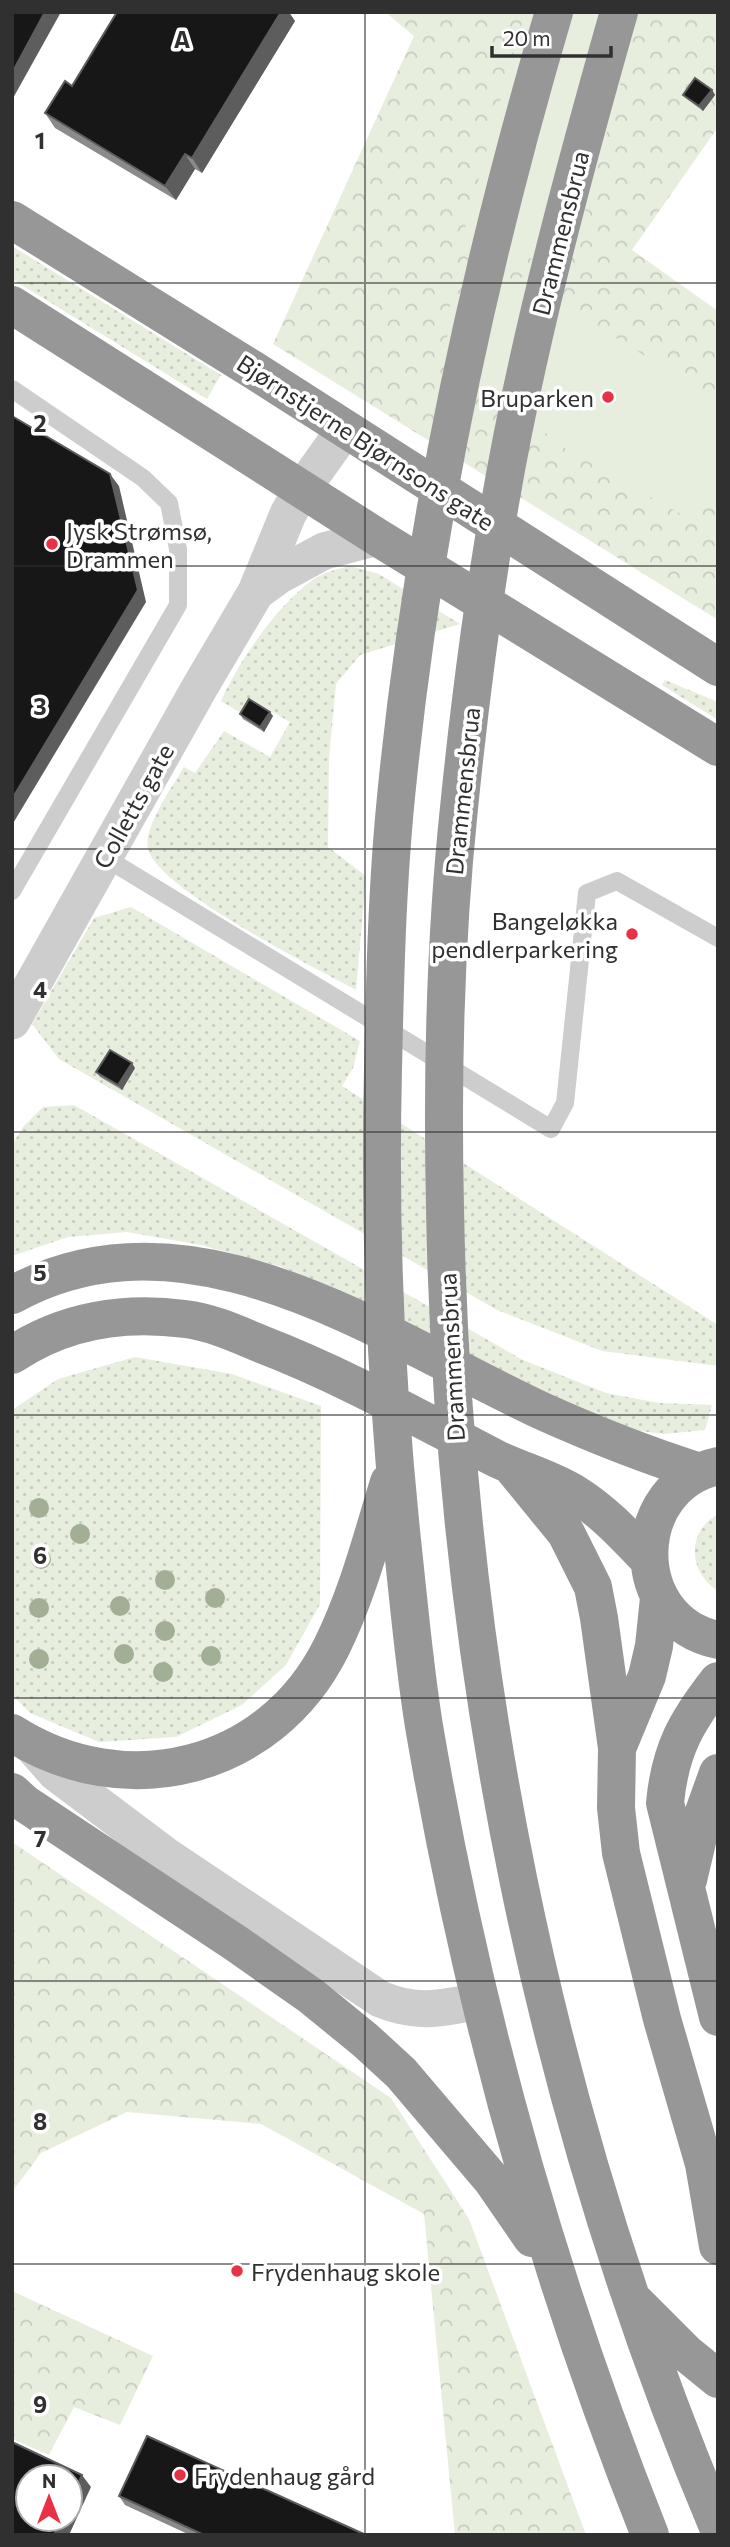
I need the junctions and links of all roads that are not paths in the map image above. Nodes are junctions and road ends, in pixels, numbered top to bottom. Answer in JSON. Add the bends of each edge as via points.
{"nodes":[{"id":1,"x":554,"y":12,"type":"edge"},
{"id":2,"x":619,"y":12,"type":"edge"},
{"id":3,"x":12,"y":220,"type":"edge"},
{"id":4,"x":12,"y":305,"type":"edge"},
{"id":5,"x":12,"y":389,"type":"edge"},
{"id":6,"x":345,"y":429,"type":"junction"},
{"id":7,"x":303,"y":488,"type":"junction"},
{"id":8,"x":377,"y":537,"type":"junction"},
{"id":9,"x":256,"y":592,"type":"junction"},
{"id":10,"x":718,"y":667,"type":"edge"},
{"id":11,"x":718,"y":747,"type":"edge"},
{"id":12,"x":104,"y":857,"type":"junction"},
{"id":13,"x":12,"y":891,"type":"edge"},
{"id":14,"x":718,"y":938,"type":"edge"},
{"id":15,"x":12,"y":1021,"type":"edge"},
{"id":16,"x":12,"y":1295,"type":"edge"},
{"id":17,"x":12,"y":1355,"type":"edge"},
{"id":18,"x":512,"y":1467,"type":"junction"},
{"id":19,"x":709,"y":1469,"type":"edge"},
{"id":20,"x":389,"y":1511,"type":"junction"},
{"id":21,"x":648,"y":1559,"type":"junction"},
{"id":22,"x":659,"y":1598,"type":"junction"},
{"id":23,"x":718,"y":1640,"type":"edge"},
{"id":24,"x":718,"y":1681,"type":"edge"},
{"id":25,"x":23,"y":1741,"type":"edge"},
{"id":26,"x":617,"y":1748,"type":"junction"},
{"id":27,"x":718,"y":1773,"type":"edge"},
{"id":28,"x":12,"y":1792,"type":"edge"},
{"id":29,"x":686,"y":1889,"type":"junction"},
{"id":30,"x":480,"y":2001,"type":"junction"},
{"id":31,"x":718,"y":2017,"type":"edge"},
{"id":32,"x":718,"y":2246,"type":"edge"},
{"id":33,"x":556,"y":2273,"type":"junction"},
{"id":34,"x":629,"y":2297,"type":"junction"},
{"id":35,"x":718,"y":2379,"type":"edge"},
{"id":36,"x":718,"y":2527,"type":"edge"},
{"id":37,"x":650,"y":2535,"type":"edge"}],
"edges":[{"from":1,"to":20,"type":"highway","via":[[465,353],[404,724],[388,905],[381,1133],[383,1294],[394,1467]]},
{"from":2,"to":34,"type":"highway","name":"Drammensbrua","via":[[526,367],[477,657],[451,896],[443,1131],[446,1296],[463,1520],[487,1714],[543,1999],[592,2182]]},
{"from":3,"to":6,"type":"highway","name":"Bjørnstjerne Bjørnsons gate"},
{"from":4,"to":7,"type":"highway"},
{"from":5,"to":13,"type":"lane","via":[[143,478],[169,503],[178,548],[178,605]]},
{"from":6,"to":7,"type":"street","name":"Colletts gate"},
{"from":6,"to":10,"type":"highway","name":"Bjørnstjerne Bjørnsons gate"},
{"from":7,"to":8,"type":"highway"},
{"from":7,"to":9,"type":"street","name":"Colletts gate"},
{"from":8,"to":9,"type":"street","name":"Colletts gate","via":[[324,551]]},
{"from":8,"to":11,"type":"highway"},
{"from":9,"to":12,"type":"street","name":"Colletts gate"},
{"from":12,"to":14,"type":"lane","via":[[551,1129],[565,1103],[587,893],[617,881]]},
{"from":12,"to":15,"type":"street","name":"Colletts gate"},
{"from":16,"to":19,"type":"highway","via":[[65,1273],[106,1265],[146,1261],[229,1272],[338,1310],[542,1411],[648,1455]]},
{"from":17,"to":18,"type":"highway","via":[[85,1322],[122,1316],[189,1320],[320,1368]]},
{"from":18,"to":21,"type":"highway","via":[[576,1494],[615,1524]]},
{"from":18,"to":26,"type":"highway","via":[[566,1533],[593,1587]]},
{"from":19,"to":21,"type":"highway","via":[[681,1483],[667,1499],[653,1527]]},
{"from":20,"to":25,"type":"highway","via":[[331,1649],[313,1678],[289,1707],[226,1753],[147,1771],[64,1760]]},
{"from":20,"to":30,"type":"highway","via":[[424,1723]]},
{"from":21,"to":22,"type":"highway"},
{"from":22,"to":23,"type":"highway","via":[[690,1629]]},
{"from":22,"to":26,"type":"highway","via":[[647,1676]]},
{"from":24,"to":29,"type":"highway","via":[[687,1724],[668,1775],[666,1803]]},
{"from":25,"to":30,"type":"street","via":[[56,1773],[166,1855],[380,1999],[401,2008],[420,2009]]},
{"from":26,"to":32,"type":"highway","via":[[621,1853],[704,2164]]},
{"from":27,"to":29,"type":"highway"},
{"from":28,"to":33,"type":"highway","via":[[311,1996],[365,2040],[401,2073],[492,2180]]},
{"from":29,"to":31,"type":"highway"},
{"from":30,"to":33,"type":"highway"},
{"from":33,"to":37,"type":"highway"},
{"from":34,"to":35,"type":"highway"},
{"from":34,"to":36,"type":"highway","name":"Drammensbrua"}]}
